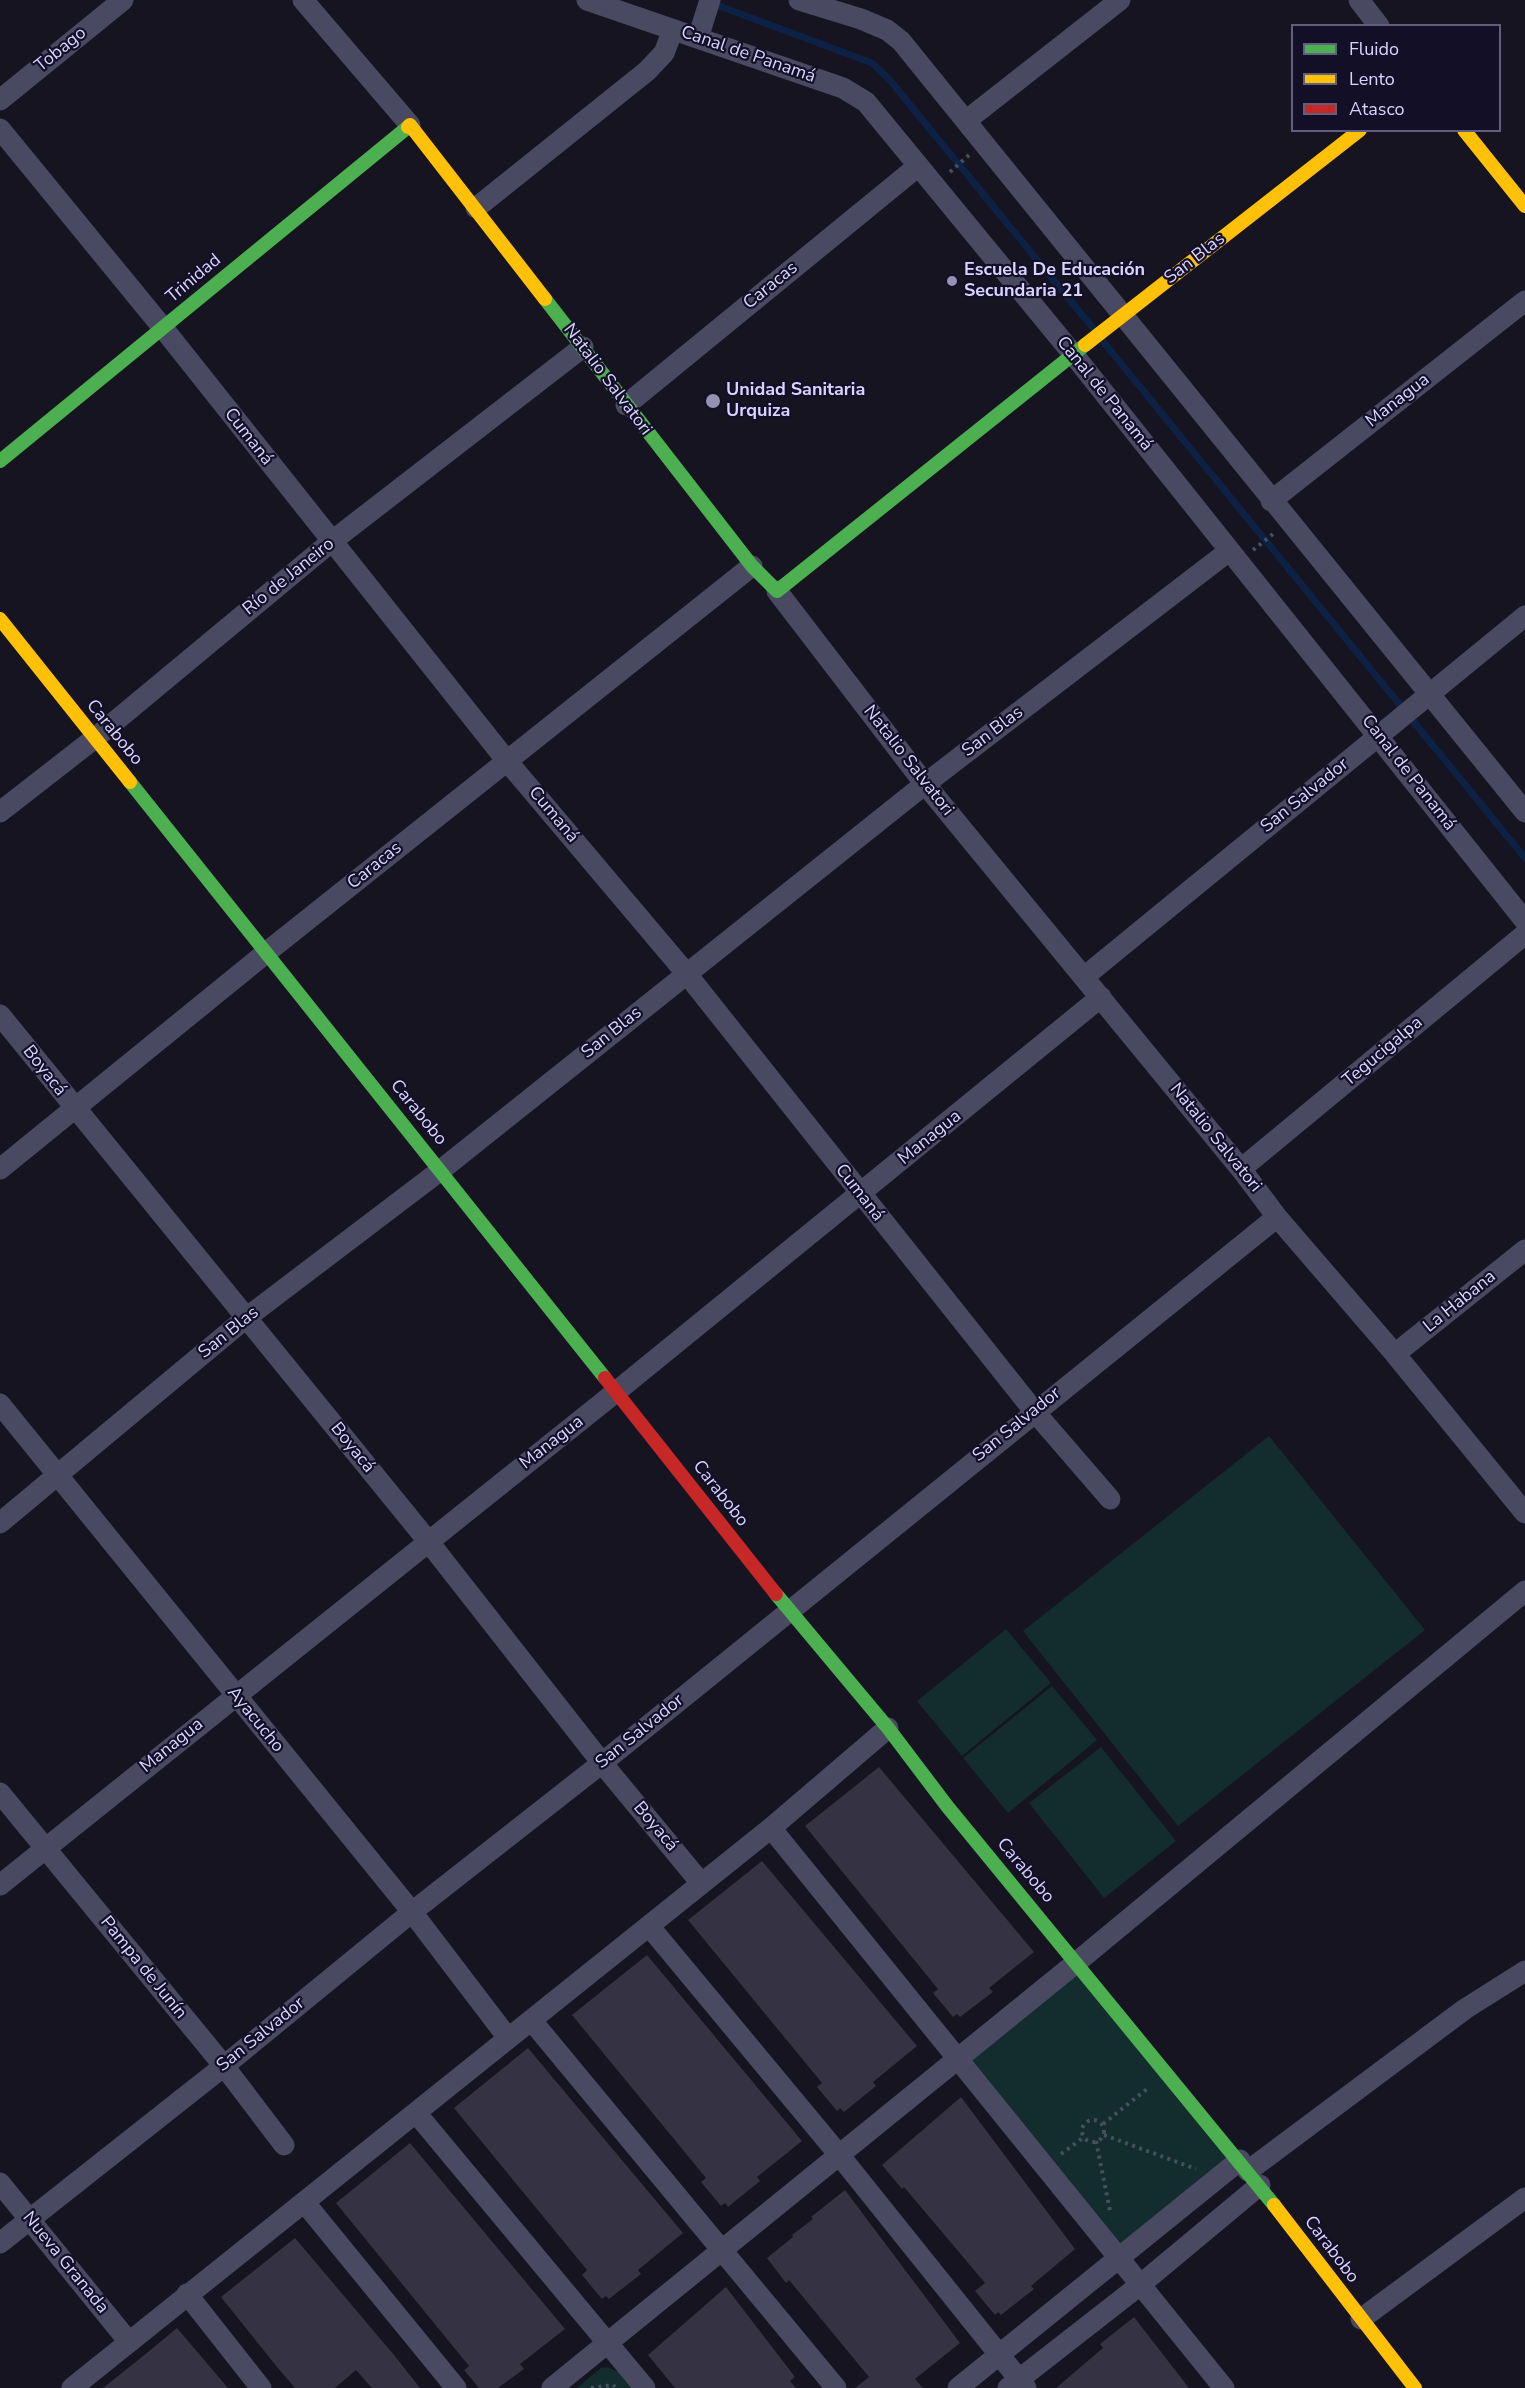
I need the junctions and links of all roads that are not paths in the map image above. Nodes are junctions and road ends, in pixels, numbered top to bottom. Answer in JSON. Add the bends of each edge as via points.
{"nodes":[{"id":1,"x":123,"y":0,"type":"edge"},
{"id":2,"x":303,"y":0,"type":"edge"},
{"id":3,"x":586,"y":0,"type":"edge"},
{"id":4,"x":710,"y":0,"type":"edge"},
{"id":5,"x":799,"y":0,"type":"edge"},
{"id":6,"x":1120,"y":0,"type":"edge"},
{"id":7,"x":1359,"y":0,"type":"edge"},
{"id":8,"x":865,"y":9,"type":"edge"},
{"id":9,"x":1377,"y":24,"type":"edge"},
{"id":10,"x":673,"y":30,"type":"junction"},
{"id":11,"x":698,"y":38,"type":"junction"},
{"id":12,"x":0,"y":100,"type":"edge"},
{"id":13,"x":967,"y":120,"type":"junction"},
{"id":14,"x":410,"y":125,"type":"junction"},
{"id":15,"x":0,"y":129,"type":"edge"},
{"id":16,"x":1357,"y":132,"type":"edge"},
{"id":17,"x":1466,"y":132,"type":"edge"},
{"id":18,"x":917,"y":166,"type":"junction"},
{"id":19,"x":1525,"y":206,"type":"edge"},
{"id":20,"x":476,"y":208,"type":"junction"},
{"id":21,"x":1525,"y":301,"type":"edge"},
{"id":22,"x":1117,"y":320,"type":"junction"},
{"id":23,"x":163,"y":328,"type":"junction"},
{"id":24,"x":583,"y":347,"type":"junction"},
{"id":25,"x":1079,"y":349,"type":"junction"},
{"id":26,"x":626,"y":405,"type":"junction"},
{"id":27,"x":0,"y":461,"type":"edge"},
{"id":28,"x":1271,"y":501,"type":"junction"},
{"id":29,"x":332,"y":542,"type":"junction"},
{"id":30,"x":1234,"y":557,"type":"junction"},
{"id":31,"x":752,"y":566,"type":"junction"},
{"id":32,"x":777,"y":591,"type":"junction"},
{"id":33,"x":1525,"y":616,"type":"edge"},
{"id":34,"x":0,"y":619,"type":"edge"},
{"id":35,"x":1427,"y":694,"type":"junction"},
{"id":36,"x":1378,"y":736,"type":"junction"},
{"id":37,"x":95,"y":738,"type":"junction"},
{"id":38,"x":507,"y":760,"type":"junction"},
{"id":39,"x":925,"y":784,"type":"junction"},
{"id":40,"x":0,"y":812,"type":"edge"},
{"id":41,"x":1525,"y":812,"type":"edge"},
{"id":42,"x":1525,"y":921,"type":"edge"},
{"id":43,"x":1525,"y":934,"type":"edge"},
{"id":44,"x":267,"y":952,"type":"junction"},
{"id":45,"x":686,"y":973,"type":"junction"},
{"id":46,"x":1084,"y":977,"type":"junction"},
{"id":47,"x":1101,"y":997,"type":"junction"},
{"id":48,"x":0,"y":1015,"type":"edge"},
{"id":49,"x":74,"y":1109,"type":"junction"},
{"id":50,"x":0,"y":1169,"type":"edge"},
{"id":51,"x":1241,"y":1169,"type":"junction"},
{"id":52,"x":441,"y":1170,"type":"junction"},
{"id":53,"x":860,"y":1194,"type":"junction"},
{"id":54,"x":1277,"y":1217,"type":"junction"},
{"id":55,"x":1525,"y":1250,"type":"edge"},
{"id":56,"x":246,"y":1318,"type":"junction"},
{"id":57,"x":1395,"y":1354,"type":"junction"},
{"id":58,"x":617,"y":1391,"type":"junction"},
{"id":59,"x":0,"y":1404,"type":"edge"},
{"id":60,"x":1034,"y":1411,"type":"junction"},
{"id":61,"x":57,"y":1475,"type":"junction"},
{"id":62,"x":1110,"y":1499,"type":"dead end"},
{"id":63,"x":1525,"y":1513,"type":"edge"},
{"id":64,"x":0,"y":1523,"type":"edge"},
{"id":65,"x":428,"y":1541,"type":"junction"},
{"id":66,"x":1525,"y":1591,"type":"edge"},
{"id":67,"x":789,"y":1611,"type":"junction"},
{"id":68,"x":235,"y":1695,"type":"junction"},
{"id":69,"x":888,"y":1728,"type":"junction"},
{"id":70,"x":602,"y":1763,"type":"junction"},
{"id":71,"x":0,"y":1793,"type":"edge"},
{"id":72,"x":771,"y":1828,"type":"junction"},
{"id":73,"x":45,"y":1849,"type":"junction"},
{"id":74,"x":701,"y":1883,"type":"junction"},
{"id":75,"x":0,"y":1886,"type":"edge"},
{"id":76,"x":412,"y":1912,"type":"junction"},
{"id":77,"x":649,"y":1926,"type":"junction"},
{"id":78,"x":1077,"y":1962,"type":"junction"},
{"id":79,"x":1525,"y":1971,"type":"edge"},
{"id":80,"x":532,"y":2021,"type":"junction"},
{"id":81,"x":508,"y":2038,"type":"junction"},
{"id":82,"x":956,"y":2059,"type":"junction"},
{"id":83,"x":224,"y":2066,"type":"junction"},
{"id":84,"x":417,"y":2114,"type":"junction"},
{"id":85,"x":284,"y":2145,"type":"dead end"},
{"id":86,"x":840,"y":2156,"type":"junction"},
{"id":87,"x":1249,"y":2172,"type":"junction"},
{"id":88,"x":0,"y":2183,"type":"edge"},
{"id":89,"x":1525,"y":2198,"type":"edge"},
{"id":90,"x":305,"y":2203,"type":"junction"},
{"id":91,"x":29,"y":2219,"type":"junction"},
{"id":92,"x":0,"y":2243,"type":"edge"},
{"id":93,"x":722,"y":2251,"type":"junction"},
{"id":94,"x":1119,"y":2258,"type":"junction"},
{"id":95,"x":1140,"y":2285,"type":"junction"},
{"id":96,"x":187,"y":2295,"type":"junction"},
{"id":97,"x":1361,"y":2319,"type":"junction"},
{"id":98,"x":129,"y":2342,"type":"junction"},
{"id":99,"x":606,"y":2342,"type":"junction"},
{"id":100,"x":999,"y":2356,"type":"junction"},
{"id":101,"x":1017,"y":2385,"type":"edge"},
{"id":102,"x":72,"y":2388,"type":"edge"},
{"id":103,"x":261,"y":2388,"type":"edge"},
{"id":104,"x":456,"y":2388,"type":"edge"},
{"id":105,"x":552,"y":2388,"type":"edge"},
{"id":106,"x":645,"y":2388,"type":"edge"},
{"id":107,"x":836,"y":2388,"type":"edge"},
{"id":108,"x":958,"y":2388,"type":"edge"},
{"id":109,"x":1224,"y":2388,"type":"edge"},
{"id":110,"x":1414,"y":2388,"type":"edge"}],
"edges":[{"from":1,"to":12,"type":"street","name":"Tobago"},
{"from":2,"to":14,"type":"street","name":"Natalio Salvatori"},
{"from":3,"to":10,"type":"street","name":"Canal de Panamá"},
{"from":4,"to":11,"type":"street"},
{"from":5,"to":8,"type":"street"},
{"from":6,"to":13,"type":"street"},
{"from":7,"to":9,"type":"street"},
{"from":8,"to":13,"type":"street","via":[[901,41]]},
{"from":10,"to":11,"type":"street","name":"Canal de Panamá"},
{"from":10,"to":20,"type":"street","via":[[664,53],[647,71]]},
{"from":11,"to":18,"type":"street","name":"Canal de Panamá","via":[[854,92]]},
{"from":13,"to":22,"type":"street"},
{"from":14,"to":20,"type":"street","name":"Natalio Salvatori"},
{"from":14,"to":23,"type":"street","name":"Trinidad"},
{"from":15,"to":23,"type":"street","name":"Cumaná"},
{"from":16,"to":22,"type":"street","name":"San Blas"},
{"from":17,"to":19,"type":"street"},
{"from":18,"to":25,"type":"street","name":"Canal de Panamá"},
{"from":18,"to":26,"type":"street","name":"Caracas"},
{"from":20,"to":24,"type":"street","name":"Natalio Salvatori"},
{"from":21,"to":28,"type":"street","name":"Managua"},
{"from":22,"to":25,"type":"street","name":"San Blas"},
{"from":22,"to":28,"type":"street"},
{"from":23,"to":27,"type":"street","name":"Trinidad"},
{"from":23,"to":29,"type":"street","name":"Cumaná"},
{"from":24,"to":26,"type":"street","name":"Natalio Salvatori"},
{"from":24,"to":29,"type":"street","name":"Río de Janeiro"},
{"from":25,"to":30,"type":"street","name":"Canal de Panamá"},
{"from":25,"to":32,"type":"street","name":"San Blas"},
{"from":26,"to":31,"type":"street","name":"Natalio Salvatori"},
{"from":28,"to":35,"type":"street"},
{"from":29,"to":37,"type":"street","name":"Río de Janeiro"},
{"from":29,"to":38,"type":"street","name":"Cumaná"},
{"from":30,"to":36,"type":"street","name":"Canal de Panamá"},
{"from":30,"to":39,"type":"street","name":"San Blas"},
{"from":31,"to":32,"type":"street","name":"Natalio Salvatori"},
{"from":31,"to":38,"type":"street","name":"Caracas"},
{"from":32,"to":39,"type":"street","name":"Natalio Salvatori"},
{"from":33,"to":35,"type":"street","name":"San Salvador"},
{"from":34,"to":37,"type":"street","name":"Carabobo"},
{"from":35,"to":36,"type":"street","name":"San Salvador"},
{"from":35,"to":41,"type":"street"},
{"from":36,"to":42,"type":"street","name":"Canal de Panamá"},
{"from":36,"to":46,"type":"street","name":"San Salvador"},
{"from":37,"to":40,"type":"street","name":"Río de Janeiro"},
{"from":37,"to":44,"type":"street","name":"Carabobo"},
{"from":38,"to":44,"type":"street","name":"Caracas"},
{"from":38,"to":45,"type":"street","name":"Cumaná"},
{"from":39,"to":45,"type":"street","name":"San Blas"},
{"from":39,"to":46,"type":"street","name":"Natalio Salvatori"},
{"from":43,"to":51,"type":"street","name":"Tegucigalpa"},
{"from":44,"to":49,"type":"street","name":"Caracas"},
{"from":44,"to":52,"type":"street","name":"Carabobo"},
{"from":45,"to":52,"type":"street","name":"San Blas"},
{"from":45,"to":53,"type":"street","name":"Cumaná"},
{"from":46,"to":47,"type":"street","name":"Natalio Salvatori"},
{"from":47,"to":51,"type":"street","name":"Natalio Salvatori"},
{"from":47,"to":53,"type":"street","name":"Managua"},
{"from":48,"to":49,"type":"street","name":"Boyacá"},
{"from":49,"to":50,"type":"street","name":"Caracas"},
{"from":49,"to":56,"type":"street","name":"Boyacá"},
{"from":51,"to":54,"type":"street","name":"Natalio Salvatori"},
{"from":52,"to":56,"type":"street","name":"San Blas"},
{"from":52,"to":58,"type":"street","name":"Carabobo"},
{"from":53,"to":58,"type":"street","name":"Managua"},
{"from":53,"to":60,"type":"street","name":"Cumaná"},
{"from":54,"to":57,"type":"street","name":"Natalio Salvatori"},
{"from":54,"to":60,"type":"street","name":"San Salvador"},
{"from":55,"to":57,"type":"street","name":"La Habana"},
{"from":56,"to":61,"type":"street","name":"San Blas"},
{"from":56,"to":65,"type":"street","name":"Boyacá"},
{"from":57,"to":63,"type":"street","name":"Natalio Salvatori"},
{"from":58,"to":65,"type":"street","name":"Managua"},
{"from":58,"to":67,"type":"street","name":"Carabobo"},
{"from":59,"to":61,"type":"street","name":"Ayacucho"},
{"from":60,"to":62,"type":"street","name":"Cumaná"},
{"from":60,"to":67,"type":"street","name":"San Salvador"},
{"from":61,"to":64,"type":"street","name":"San Blas"},
{"from":61,"to":68,"type":"street","name":"Ayacucho"},
{"from":65,"to":68,"type":"street","name":"Managua"},
{"from":65,"to":70,"type":"street","name":"Boyacá"},
{"from":66,"to":78,"type":"street"},
{"from":67,"to":69,"type":"street","name":"Carabobo"},
{"from":67,"to":70,"type":"street","name":"San Salvador"},
{"from":68,"to":73,"type":"street","name":"Managua"},
{"from":68,"to":76,"type":"street","name":"Ayacucho"},
{"from":69,"to":72,"type":"street"},
{"from":69,"to":78,"type":"street","name":"Carabobo"},
{"from":70,"to":74,"type":"street","name":"Boyacá"},
{"from":70,"to":76,"type":"street","name":"San Salvador"},
{"from":71,"to":73,"type":"street","name":"Pampa de Junín"},
{"from":72,"to":74,"type":"street"},
{"from":72,"to":82,"type":"street"},
{"from":73,"to":75,"type":"street","name":"Managua"},
{"from":73,"to":83,"type":"street","name":"Pampa de Junín"},
{"from":74,"to":77,"type":"street"},
{"from":76,"to":81,"type":"street","name":"Ayacucho"},
{"from":76,"to":83,"type":"street","name":"San Salvador"},
{"from":77,"to":80,"type":"street"},
{"from":77,"to":86,"type":"street"},
{"from":78,"to":82,"type":"street"},
{"from":78,"to":87,"type":"street","name":"Carabobo"},
{"from":79,"to":87,"type":"street","via":[[1465,2009]]},
{"from":80,"to":81,"type":"street"},
{"from":80,"to":93,"type":"street"},
{"from":81,"to":84,"type":"street"},
{"from":82,"to":86,"type":"street"},
{"from":82,"to":94,"type":"street"},
{"from":83,"to":85,"type":"street","name":"Pampa de Junín"},
{"from":83,"to":91,"type":"street","name":"San Salvador"},
{"from":84,"to":90,"type":"street"},
{"from":84,"to":99,"type":"street"},
{"from":86,"to":93,"type":"street"},
{"from":86,"to":100,"type":"street"},
{"from":87,"to":94,"type":"street","via":[[1219,2178]]},
{"from":87,"to":95,"type":"street"},
{"from":87,"to":97,"type":"street","name":"Carabobo"},
{"from":88,"to":91,"type":"street","name":"Nueva Granada"},
{"from":89,"to":97,"type":"street"},
{"from":90,"to":96,"type":"street"},
{"from":90,"to":104,"type":"street"},
{"from":91,"to":92,"type":"street","name":"San Salvador"},
{"from":91,"to":98,"type":"street","name":"Nueva Granada"},
{"from":93,"to":99,"type":"street"},
{"from":93,"to":107,"type":"street"},
{"from":94,"to":95,"type":"street"},
{"from":94,"to":100,"type":"street"},
{"from":95,"to":101,"type":"street"},
{"from":95,"to":109,"type":"street"},
{"from":96,"to":98,"type":"street"},
{"from":96,"to":103,"type":"street"},
{"from":97,"to":110,"type":"street","name":"Carabobo"},
{"from":98,"to":102,"type":"street"},
{"from":99,"to":105,"type":"street"},
{"from":99,"to":106,"type":"street"},
{"from":100,"to":101,"type":"street"},
{"from":100,"to":108,"type":"street"}]}
